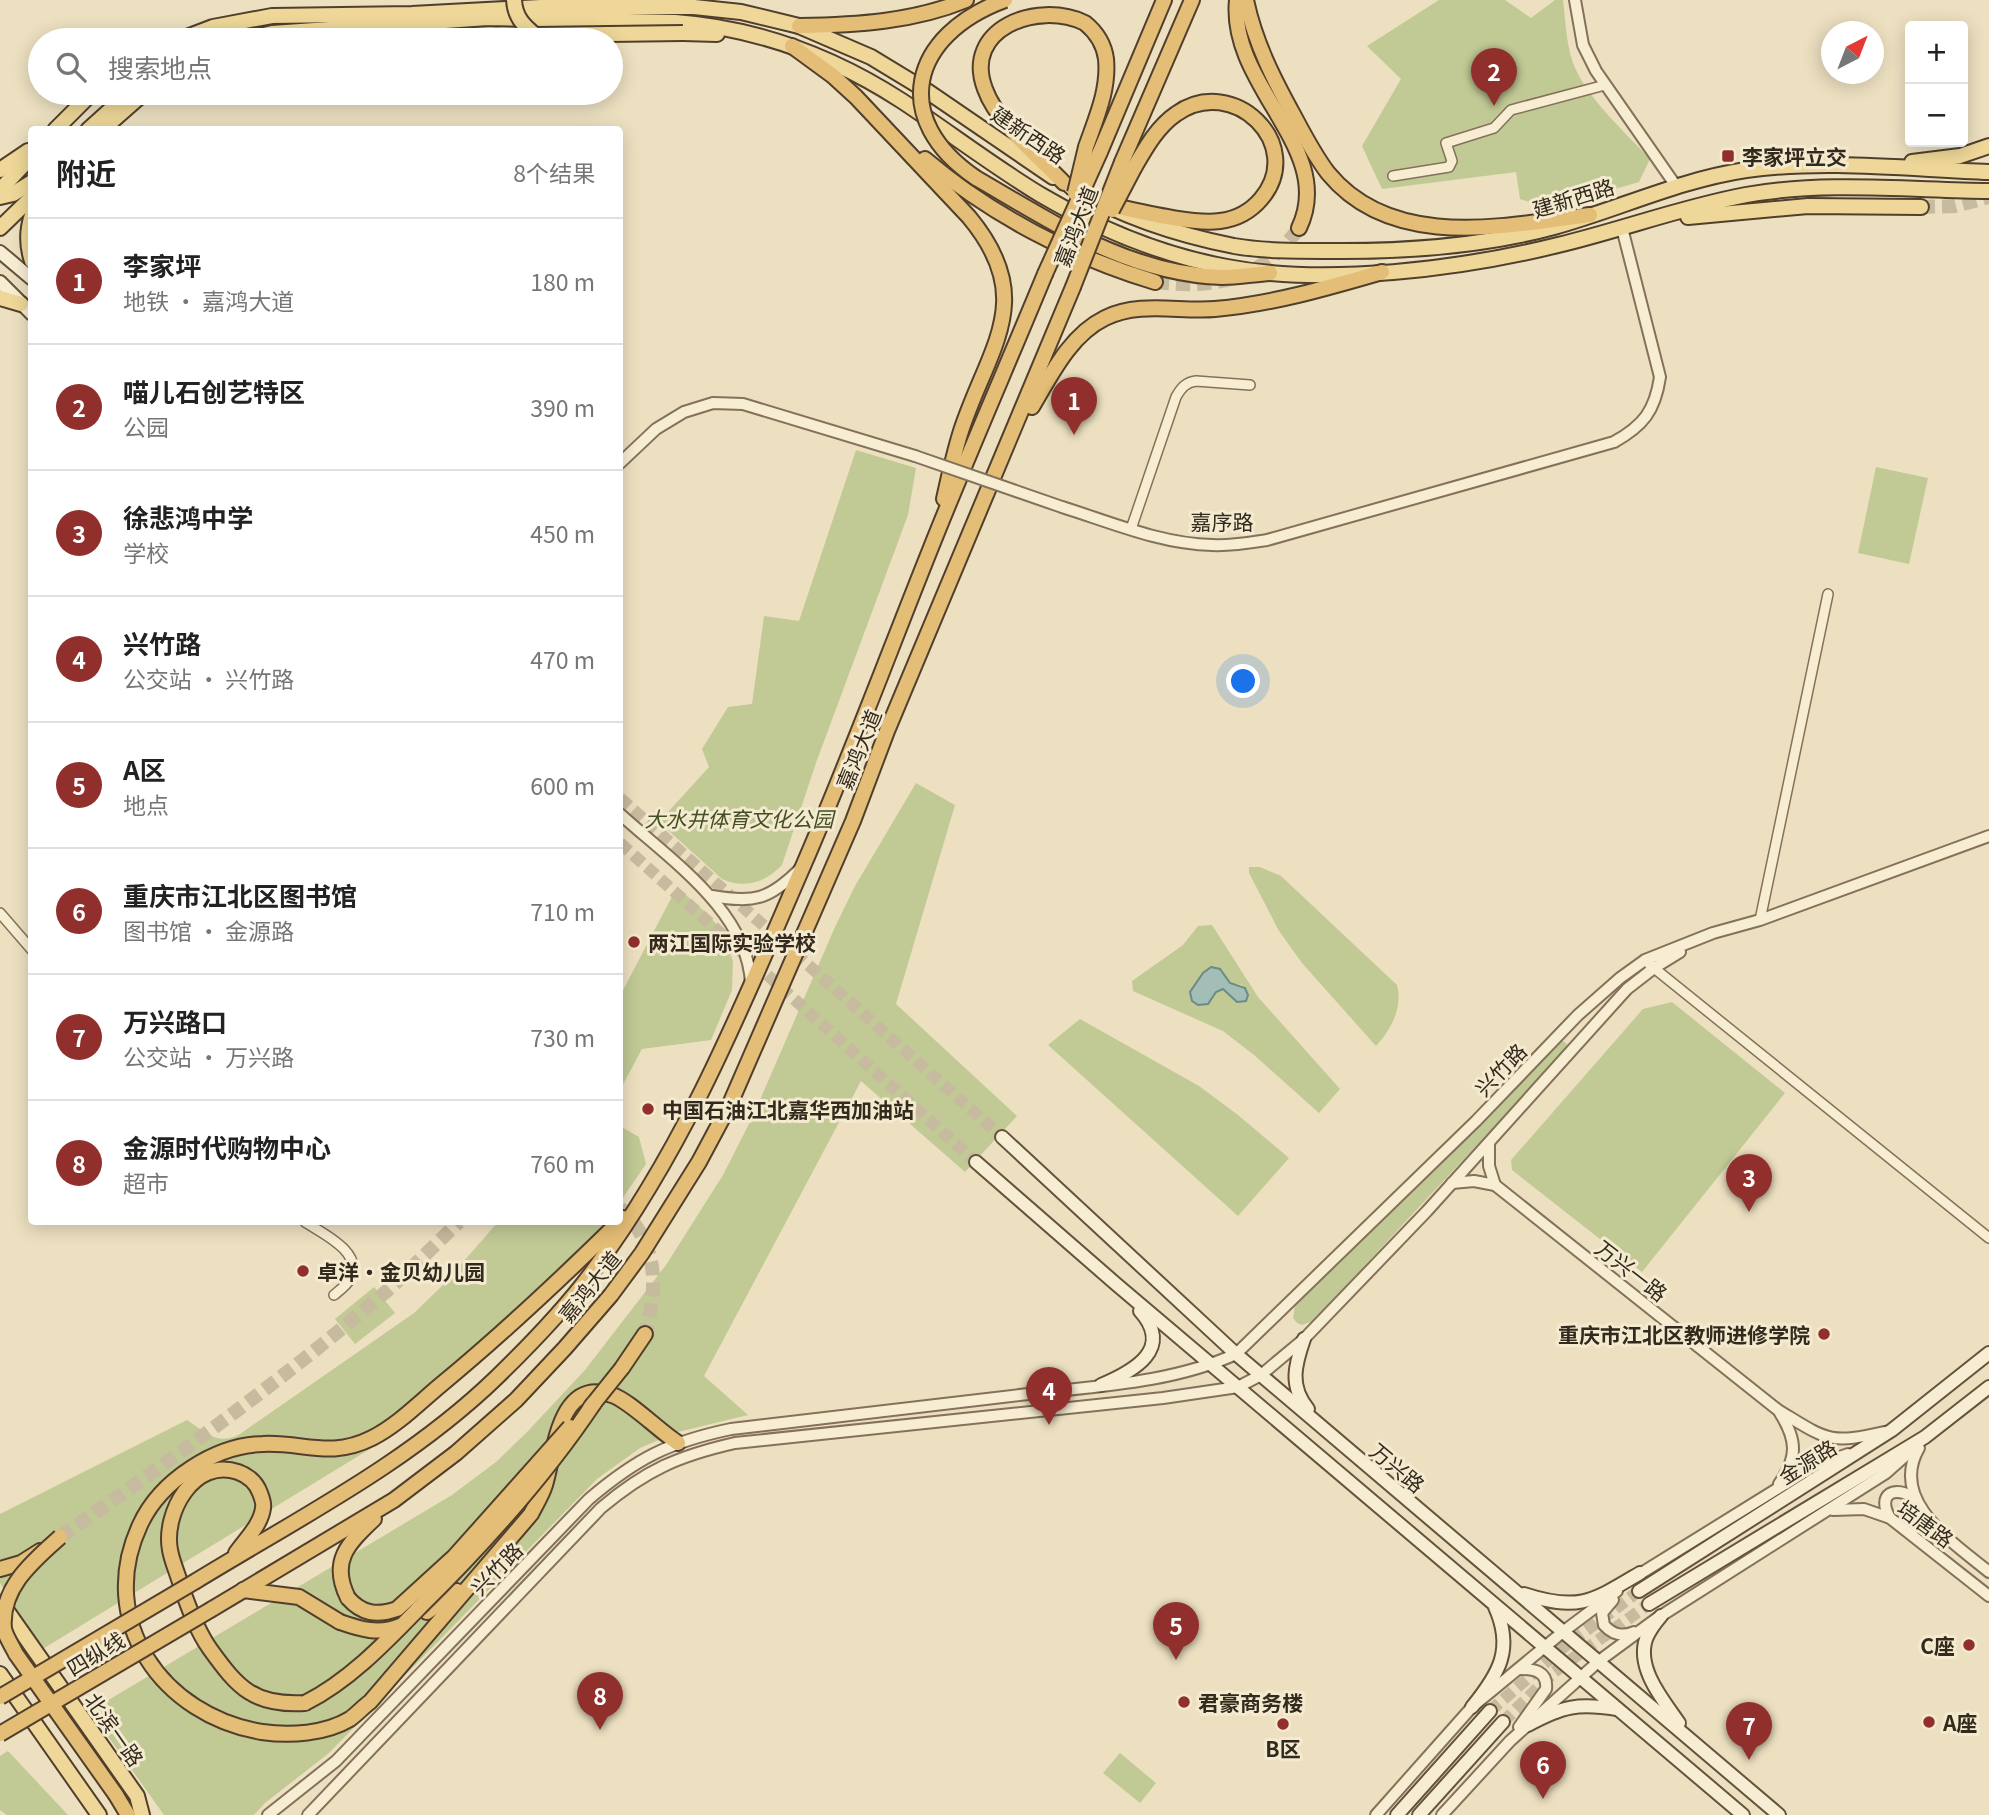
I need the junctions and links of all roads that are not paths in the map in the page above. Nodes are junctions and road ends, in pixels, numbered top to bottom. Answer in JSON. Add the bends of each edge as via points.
{"nodes":[{"id":1,"x":482,"y":0,"type":"edge"},
{"id":2,"x":514,"y":0,"type":"edge"},
{"id":3,"x":566,"y":0,"type":"edge"},
{"id":4,"x":966,"y":0,"type":"edge"},
{"id":5,"x":1005,"y":0,"type":"edge"},
{"id":6,"x":1164,"y":0,"type":"edge"},
{"id":7,"x":1192,"y":0,"type":"edge"},
{"id":8,"x":1237,"y":0,"type":"edge"},
{"id":9,"x":1246,"y":0,"type":"edge"},
{"id":10,"x":1575,"y":0,"type":"edge"},
{"id":11,"x":580,"y":8,"type":"junction"},
{"id":12,"x":466,"y":9,"type":"junction"},
{"id":13,"x":799,"y":26,"type":"junction"},
{"id":14,"x":210,"y":28,"type":"edge"},
{"id":15,"x":344,"y":28,"type":"edge"},
{"id":16,"x":526,"y":28,"type":"edge"},
{"id":17,"x":623,"y":34,"type":"edge"},
{"id":18,"x":753,"y":34,"type":"junction"},
{"id":19,"x":792,"y":46,"type":"junction"},
{"id":20,"x":1605,"y":85,"type":"junction"},
{"id":21,"x":856,"y":97,"type":"junction"},
{"id":22,"x":80,"y":105,"type":"edge"},
{"id":23,"x":115,"y":105,"type":"edge"},
{"id":24,"x":130,"y":105,"type":"edge"},
{"id":25,"x":58,"y":126,"type":"edge"},
{"id":26,"x":92,"y":126,"type":"edge"},
{"id":27,"x":107,"y":126,"type":"edge"},
{"id":28,"x":1989,"y":146,"type":"edge"},
{"id":29,"x":1093,"y":149,"type":"junction"},
{"id":30,"x":28,"y":151,"type":"edge"},
{"id":31,"x":1989,"y":153,"type":"edge"},
{"id":32,"x":1960,"y":156,"type":"junction"},
{"id":33,"x":28,"y":160,"type":"edge"},
{"id":34,"x":1128,"y":165,"type":"junction"},
{"id":35,"x":1870,"y":168,"type":"junction"},
{"id":36,"x":0,"y":170,"type":"edge"},
{"id":37,"x":1989,"y":172,"type":"edge"},
{"id":38,"x":1393,"y":176,"type":"dead end"},
{"id":39,"x":1064,"y":183,"type":"junction"},
{"id":40,"x":28,"y":185,"type":"edge"},
{"id":41,"x":1676,"y":186,"type":"junction"},
{"id":42,"x":0,"y":191,"type":"edge"},
{"id":43,"x":1985,"y":191,"type":"edge"},
{"id":44,"x":0,"y":197,"type":"edge"},
{"id":45,"x":28,"y":201,"type":"edge"},
{"id":46,"x":1103,"y":204,"type":"junction"},
{"id":47,"x":1921,"y":207,"type":"tunnel mouth"},
{"id":48,"x":1590,"y":215,"type":"junction"},
{"id":49,"x":1641,"y":222,"type":"junction"},
{"id":50,"x":0,"y":228,"type":"edge"},
{"id":51,"x":1299,"y":228,"type":"tunnel mouth"},
{"id":52,"x":1622,"y":228,"type":"junction"},
{"id":53,"x":0,"y":252,"type":"edge"},
{"id":54,"x":1381,"y":272,"type":"junction"},
{"id":55,"x":1270,"y":273,"type":"junction"},
{"id":56,"x":28,"y":276,"type":"edge"},
{"id":57,"x":0,"y":282,"type":"edge"},
{"id":58,"x":1155,"y":282,"type":"tunnel mouth"},
{"id":59,"x":0,"y":298,"type":"edge"},
{"id":60,"x":26,"y":309,"type":"edge"},
{"id":61,"x":1250,"y":385,"type":"dead end"},
{"id":62,"x":1003,"y":457,"type":"junction"},
{"id":63,"x":623,"y":460,"type":"edge"},
{"id":64,"x":1131,"y":528,"type":"junction"},
{"id":65,"x":931,"y":547,"type":"junction"},
{"id":66,"x":1828,"y":594,"type":"dead end"},
{"id":67,"x":623,"y":817,"type":"edge"},
{"id":68,"x":1989,"y":836,"type":"edge"},
{"id":69,"x":803,"y":865,"type":"junction"},
{"id":70,"x":712,"y":896,"type":"junction"},
{"id":71,"x":0,"y":913,"type":"edge"},
{"id":72,"x":1760,"y":920,"type":"junction"},
{"id":73,"x":28,"y":945,"type":"edge"},
{"id":74,"x":1649,"y":964,"type":"junction"},
{"id":75,"x":751,"y":989,"type":"junction"},
{"id":76,"x":1002,"y":1137,"type":"tunnel mouth"},
{"id":77,"x":1489,"y":1143,"type":"junction"},
{"id":78,"x":976,"y":1162,"type":"tunnel mouth"},
{"id":79,"x":1452,"y":1183,"type":"junction"},
{"id":80,"x":1495,"y":1185,"type":"junction"},
{"id":81,"x":641,"y":1200,"type":"junction"},
{"id":82,"x":623,"y":1218,"type":"edge"},
{"id":83,"x":310,"y":1225,"type":"edge"},
{"id":84,"x":615,"y":1225,"type":"edge"},
{"id":85,"x":1989,"y":1238,"type":"edge"},
{"id":86,"x":1116,"y":1284,"type":"junction"},
{"id":87,"x":334,"y":1295,"type":"dead end"},
{"id":88,"x":645,"y":1334,"type":"tunnel mouth"},
{"id":89,"x":1304,"y":1339,"type":"junction"},
{"id":90,"x":1989,"y":1353,"type":"edge"},
{"id":91,"x":1236,"y":1354,"type":"junction"},
{"id":92,"x":1212,"y":1365,"type":"junction"},
{"id":93,"x":1261,"y":1376,"type":"junction"},
{"id":94,"x":1101,"y":1385,"type":"junction"},
{"id":95,"x":1238,"y":1387,"type":"junction"},
{"id":96,"x":1989,"y":1387,"type":"edge"},
{"id":97,"x":594,"y":1404,"type":"junction"},
{"id":98,"x":1778,"y":1410,"type":"junction"},
{"id":99,"x":1892,"y":1430,"type":"junction"},
{"id":100,"x":1326,"y":1431,"type":"junction"},
{"id":101,"x":1925,"y":1437,"type":"junction"},
{"id":102,"x":678,"y":1443,"type":"junction"},
{"id":103,"x":1861,"y":1450,"type":"junction"},
{"id":104,"x":1777,"y":1488,"type":"junction"},
{"id":105,"x":1915,"y":1499,"type":"junction"},
{"id":106,"x":394,"y":1500,"type":"junction"},
{"id":107,"x":1831,"y":1510,"type":"junction"},
{"id":108,"x":1890,"y":1518,"type":"junction"},
{"id":109,"x":1469,"y":1552,"type":"junction"},
{"id":110,"x":232,"y":1559,"type":"junction"},
{"id":111,"x":1447,"y":1564,"type":"junction"},
{"id":112,"x":0,"y":1569,"type":"edge"},
{"id":113,"x":1989,"y":1572,"type":"edge"},
{"id":114,"x":1640,"y":1573,"type":"junction"},
{"id":115,"x":475,"y":1577,"type":"junction"},
{"id":116,"x":196,"y":1581,"type":"joint"},
{"id":117,"x":243,"y":1590,"type":"junction"},
{"id":118,"x":1516,"y":1591,"type":"junction"},
{"id":119,"x":1639,"y":1591,"type":"tunnel mouth"},
{"id":120,"x":1989,"y":1596,"type":"edge"},
{"id":121,"x":1493,"y":1603,"type":"junction"},
{"id":122,"x":1649,"y":1604,"type":"tunnel mouth"},
{"id":123,"x":3,"y":1609,"type":"edge"},
{"id":124,"x":212,"y":1609,"type":"joint"},
{"id":125,"x":1661,"y":1616,"type":"junction"},
{"id":126,"x":1639,"y":1630,"type":"junction"},
{"id":127,"x":1564,"y":1631,"type":"junction"},
{"id":128,"x":1544,"y":1647,"type":"junction"},
{"id":129,"x":1599,"y":1661,"type":"junction"},
{"id":130,"x":1519,"y":1669,"type":"junction"},
{"id":131,"x":0,"y":1674,"type":"edge"},
{"id":132,"x":1579,"y":1677,"type":"junction"},
{"id":133,"x":0,"y":1697,"type":"edge"},
{"id":134,"x":1472,"y":1707,"type":"junction"},
{"id":135,"x":1621,"y":1710,"type":"junction"},
{"id":136,"x":1490,"y":1711,"type":"tunnel mouth"},
{"id":137,"x":1664,"y":1716,"type":"junction"},
{"id":138,"x":1503,"y":1722,"type":"tunnel mouth"},
{"id":139,"x":1528,"y":1725,"type":"junction"},
{"id":140,"x":0,"y":1734,"type":"edge"},
{"id":141,"x":1650,"y":1735,"type":"junction"},
{"id":142,"x":1687,"y":1735,"type":"junction"},
{"id":143,"x":1510,"y":1741,"type":"junction"},
{"id":144,"x":269,"y":1814,"type":"edge"},
{"id":145,"x":99,"y":1815,"type":"edge"},
{"id":146,"x":128,"y":1815,"type":"edge"},
{"id":147,"x":142,"y":1815,"type":"edge"},
{"id":148,"x":308,"y":1815,"type":"edge"},
{"id":149,"x":1376,"y":1815,"type":"edge"},
{"id":150,"x":1397,"y":1815,"type":"edge"},
{"id":151,"x":1419,"y":1815,"type":"edge"},
{"id":152,"x":1442,"y":1815,"type":"edge"},
{"id":153,"x":1743,"y":1815,"type":"edge"},
{"id":154,"x":1779,"y":1815,"type":"edge"}],
"edges":[{"from":1,"to":12,"type":"main road"},
{"from":2,"to":16,"type":"main road","bridge":true},
{"from":3,"to":11,"type":"main road"},
{"from":4,"to":13,"type":"highway","via":[[942,10],[868,24]]},
{"from":5,"to":55,"type":"highway","bridge":true,"via":[[958,24],[945,37],[922,78],[924,115],[933,137],[956,164],[1079,238],[1151,266],[1224,277]]},
{"from":6,"to":29,"type":"highway","name":"嘉鸿大道"},
{"from":7,"to":34,"type":"highway","name":"嘉鸿大道"},
{"from":8,"to":51,"type":"highway","via":[[1238,35],[1248,64],[1292,139],[1306,179],[1307,204]]},
{"from":9,"to":48,"type":"highway","via":[[1262,56],[1309,144],[1329,174],[1361,201],[1399,219],[1440,226],[1489,227]]},
{"from":10,"to":20,"type":"street","via":[[1583,45]]},
{"from":11,"to":12,"type":"main road","name":"建新西路"},
{"from":11,"to":13,"type":"main road","name":"建新西路","via":[[694,7]]},
{"from":12,"to":14,"type":"main road","name":"建新西路","via":[[272,16]]},
{"from":13,"to":39,"type":"main road","name":"建新西路","via":[[900,74]]},
{"from":15,"to":18,"type":"main road","name":"建新西路","via":[[488,18],[675,22]]},
{"from":17,"to":18,"type":"main road","bridge":true},
{"from":18,"to":19,"type":"main road","name":"建新西路"},
{"from":19,"to":21,"type":"highway"},
{"from":19,"to":55,"type":"main road","name":"建新西路","via":[[880,88],[1031,189],[1095,224],[1167,253]]},
{"from":20,"to":38,"type":"street","via":[[1511,110],[1494,128],[1446,143],[1450,167]]},
{"from":20,"to":41,"type":"street"},
{"from":21,"to":58,"type":"highway","via":[[945,175],[1016,222],[1095,262]]},
{"from":21,"to":65,"type":"highway","via":[[983,233],[1004,285],[998,336],[961,431]]},
{"from":22,"to":25,"type":"main road"},
{"from":23,"to":26,"type":"main road"},
{"from":24,"to":27,"type":"main road"},
{"from":28,"to":32,"type":"main road"},
{"from":29,"to":39,"type":"highway","via":[[1105,88],[1106,61],[1099,39],[1082,20],[1057,7],[1018,11],[1000,24],[987,42],[981,78],[1004,120]]},
{"from":29,"to":65,"type":"highway","name":"嘉鸿大道","bridge":true,"via":[[1067,225]]},
{"from":30,"to":36,"type":"main road"},
{"from":31,"to":32,"type":"main road"},
{"from":32,"to":35,"type":"main road"},
{"from":33,"to":42,"type":"main road"},
{"from":34,"to":46,"type":"highway","via":[[1167,121],[1187,107],[1211,101],[1231,103],[1258,121],[1270,138],[1275,158],[1273,178],[1264,195],[1249,211],[1230,219],[1194,220]]},
{"from":34,"to":62,"type":"highway","name":"嘉鸿大道","bridge":true},
{"from":35,"to":37,"type":"main road","name":"建新西路"},
{"from":35,"to":41,"type":"main road","name":"建新西路","via":[[1758,169]]},
{"from":39,"to":46,"type":"main road","name":"建新西路"},
{"from":40,"to":44,"type":"main road"},
{"from":41,"to":48,"type":"main road","name":"建新西路"},
{"from":43,"to":49,"type":"main road","name":"建新西路","via":[[1813,188],[1720,201]]},
{"from":45,"to":50,"type":"main road"},
{"from":46,"to":48,"type":"main road","name":"建新西路","via":[[1212,241],[1306,251],[1386,251],[1475,242],[1525,234]]},
{"from":47,"to":49,"type":"main road","via":[[1808,206]]},
{"from":49,"to":52,"type":"main road","name":"建新西路"},
{"from":52,"to":54,"type":"main road","name":"建新西路","via":[[1525,253]]},
{"from":52,"to":64,"type":"street","name":"嘉序路","via":[[1660,377],[1656,399],[1633,432],[1614,442],[1267,540],[1209,545]]},
{"from":53,"to":56,"type":"main road"},
{"from":54,"to":55,"type":"main road","name":"建新西路"},
{"from":54,"to":62,"type":"highway","via":[[1250,304],[1215,309],[1138,308],[1103,319],[1079,337],[1055,366]]},
{"from":57,"to":60,"type":"main road"},
{"from":59,"to":60,"type":"main road"},
{"from":61,"to":64,"type":"street","via":[[1196,381],[1181,389]]},
{"from":62,"to":106,"type":"highway","name":"嘉鸿大道","via":[[812,917],[730,1104],[699,1162],[642,1253],[565,1348],[516,1400]]},
{"from":63,"to":64,"type":"street","name":"嘉序路","bridge":true,"via":[[656,429],[684,412],[713,403],[743,404]]},
{"from":65,"to":69,"type":"highway","name":"嘉鸿大道"},
{"from":66,"to":72,"type":"street"},
{"from":67,"to":70,"type":"street"},
{"from":68,"to":72,"type":"street","name":"兴竹路"},
{"from":69,"to":70,"type":"street","via":[[784,885],[755,900]]},
{"from":69,"to":75,"type":"highway","name":"嘉鸿大道"},
{"from":70,"to":75,"type":"street","via":[[750,967]]},
{"from":71,"to":73,"type":"street"},
{"from":72,"to":74,"type":"street","name":"兴竹路","via":[[1713,933]]},
{"from":74,"to":77,"type":"street","name":"兴竹路"},
{"from":74,"to":85,"type":"street"},
{"from":74,"to":91,"type":"street","name":"兴竹路","via":[[1620,978],[1578,1015]]},
{"from":75,"to":81,"type":"highway","name":"嘉鸿大道","via":[[705,1088]]},
{"from":76,"to":91,"type":"main road","name":"万兴路"},
{"from":77,"to":79,"type":"street","name":"兴竹路"},
{"from":77,"to":80,"type":"street"},
{"from":78,"to":86,"type":"main road","name":"万兴路"},
{"from":79,"to":80,"type":"street"},
{"from":79,"to":89,"type":"street","name":"兴竹路"},
{"from":80,"to":98,"type":"street","name":"万兴一路"},
{"from":81,"to":82,"type":"highway"},
{"from":81,"to":110,"type":"highway","name":"嘉鸿大道","via":[[590,1275],[544,1329],[437,1430],[379,1472]]},
{"from":83,"to":87,"type":"street","via":[[344,1248],[352,1263],[350,1279]]},
{"from":84,"to":115,"type":"highway","via":[[529,1309],[373,1438],[316,1450],[264,1443],[239,1447],[190,1470],[151,1504],[139,1526],[126,1574],[133,1628],[151,1667],[168,1687],[219,1720],[277,1734],[301,1733],[349,1719],[370,1702]]},
{"from":86,"to":92,"type":"main road","name":"万兴路"},
{"from":86,"to":94,"type":"main road","via":[[1146,1317],[1153,1340],[1138,1365]]},
{"from":88,"to":97,"type":"highway","bridge":true},
{"from":89,"to":93,"type":"street","name":"兴竹路"},
{"from":89,"to":100,"type":"main road","via":[[1294,1382],[1302,1401]]},
{"from":90,"to":99,"type":"main road","name":"金源路"},
{"from":91,"to":92,"type":"street","name":"兴竹路"},
{"from":91,"to":93,"type":"main road","name":"万兴路"},
{"from":92,"to":94,"type":"street","name":"兴竹路"},
{"from":92,"to":95,"type":"main road","name":"万兴路"},
{"from":93,"to":95,"type":"street","name":"兴竹路"},
{"from":93,"to":100,"type":"main road","name":"万兴路"},
{"from":94,"to":102,"type":"street","name":"兴竹路","via":[[732,1429]]},
{"from":95,"to":111,"type":"main road","name":"万兴路"},
{"from":95,"to":148,"type":"street","name":"兴竹路","via":[[735,1443],[660,1466],[601,1508]]},
{"from":96,"to":101,"type":"main road","name":"金源路"},
{"from":97,"to":106,"type":"highway","bridge":true,"via":[[454,1556],[397,1609],[369,1613],[348,1598],[339,1569],[355,1536]]},
{"from":97,"to":110,"type":"highway","bridge":true,"via":[[530,1489],[440,1587],[331,1689],[305,1703],[283,1704],[250,1695],[206,1645],[186,1599],[169,1549],[172,1514],[186,1490],[220,1469],[246,1475],[257,1485],[264,1506],[260,1520]]},
{"from":98,"to":99,"type":"street","name":"万兴一路","via":[[1833,1440]]},
{"from":98,"to":104,"type":"street","via":[[1794,1448],[1788,1472]]},
{"from":99,"to":103,"type":"main road","name":"金源路"},
{"from":100,"to":109,"type":"main road","name":"万兴路"},
{"from":101,"to":105,"type":"street","name":"培唐路","via":[[1911,1469]]},
{"from":101,"to":107,"type":"street","via":[[1886,1473]]},
{"from":101,"to":122,"type":"main road","name":"金源路"},
{"from":102,"to":115,"type":"highway","via":[[613,1396],[586,1395],[560,1420],[545,1488],[531,1514]]},
{"from":102,"to":144,"type":"street","name":"兴竹路","via":[[649,1454],[589,1499],[336,1761]]},
{"from":103,"to":104,"type":"street","via":[[1814,1466]]},
{"from":103,"to":119,"type":"main road","name":"金源路"},
{"from":104,"to":114,"type":"street"},
{"from":105,"to":108,"type":"street","via":[[1905,1492],[1890,1494],[1885,1502]]},
{"from":105,"to":113,"type":"street","name":"培唐路","via":[[1937,1528]]},
{"from":106,"to":117,"type":"highway","name":"嘉鸿大道"},
{"from":107,"to":108,"type":"street","name":"培唐路","via":[[1864,1509]]},
{"from":107,"to":125,"type":"street"},
{"from":108,"to":120,"type":"street","name":"培唐路"},
{"from":109,"to":111,"type":"main road","via":[[1476,1564],[1473,1571],[1465,1573]]},
{"from":109,"to":118,"type":"main road","name":"万兴路"},
{"from":110,"to":116,"type":"highway","name":"嘉鸿大道"},
{"from":111,"to":121,"type":"main road","name":"万兴路"},
{"from":112,"to":146,"type":"highway","bridge":true,"via":[[21,1563],[60,1537],[10,1586],[2,1609],[4,1631]]},
{"from":114,"to":118,"type":"main road","via":[[1586,1602],[1547,1602]]},
{"from":114,"to":126,"type":"street","via":[[1606,1607],[1601,1619],[1615,1634]]},
{"from":114,"to":127,"type":"street"},
{"from":115,"to":117,"type":"highway","bridge":true,"via":[[427,1612],[392,1629],[368,1631],[340,1622],[299,1597]]},
{"from":116,"to":133,"type":"highway","name":"四纵线","bridge":true},
{"from":117,"to":124,"type":"highway","name":"嘉鸿大道"},
{"from":118,"to":127,"type":"main road","name":"万兴路"},
{"from":121,"to":128,"type":"main road","name":"万兴路"},
{"from":121,"to":134,"type":"main road","via":[[1503,1624],[1503,1659]]},
{"from":123,"to":147,"type":"main road","name":"北滨一路","via":[[136,1796]]},
{"from":124,"to":140,"type":"highway","name":"四纵线","bridge":true},
{"from":125,"to":126,"type":"street"},
{"from":125,"to":142,"type":"main road","via":[[1645,1641],[1647,1670]]},
{"from":126,"to":129,"type":"street"},
{"from":127,"to":128,"type":"street"},
{"from":127,"to":129,"type":"main road","name":"万兴路"},
{"from":128,"to":130,"type":"street"},
{"from":128,"to":132,"type":"main road","name":"万兴路"},
{"from":129,"to":132,"type":"street"},
{"from":129,"to":137,"type":"main road","name":"万兴路"},
{"from":130,"to":134,"type":"street"},
{"from":130,"to":143,"type":"street","via":[[1539,1671],[1545,1676],[1546,1689]]},
{"from":131,"to":145,"type":"main road"},
{"from":132,"to":135,"type":"main road","name":"万兴路"},
{"from":132,"to":139,"type":"street"},
{"from":134,"to":149,"type":"street"},
{"from":135,"to":139,"type":"main road","via":[[1582,1705],[1556,1709]]},
{"from":135,"to":141,"type":"main road","name":"万兴路"},
{"from":136,"to":150,"type":"main road"},
{"from":137,"to":141,"type":"main road","via":[[1654,1714],[1647,1720]]},
{"from":137,"to":142,"type":"main road","name":"万兴路"},
{"from":138,"to":151,"type":"main road"},
{"from":139,"to":143,"type":"street"},
{"from":141,"to":153,"type":"main road","name":"万兴路"},
{"from":142,"to":154,"type":"main road","name":"万兴路"},
{"from":143,"to":152,"type":"street"}]}
